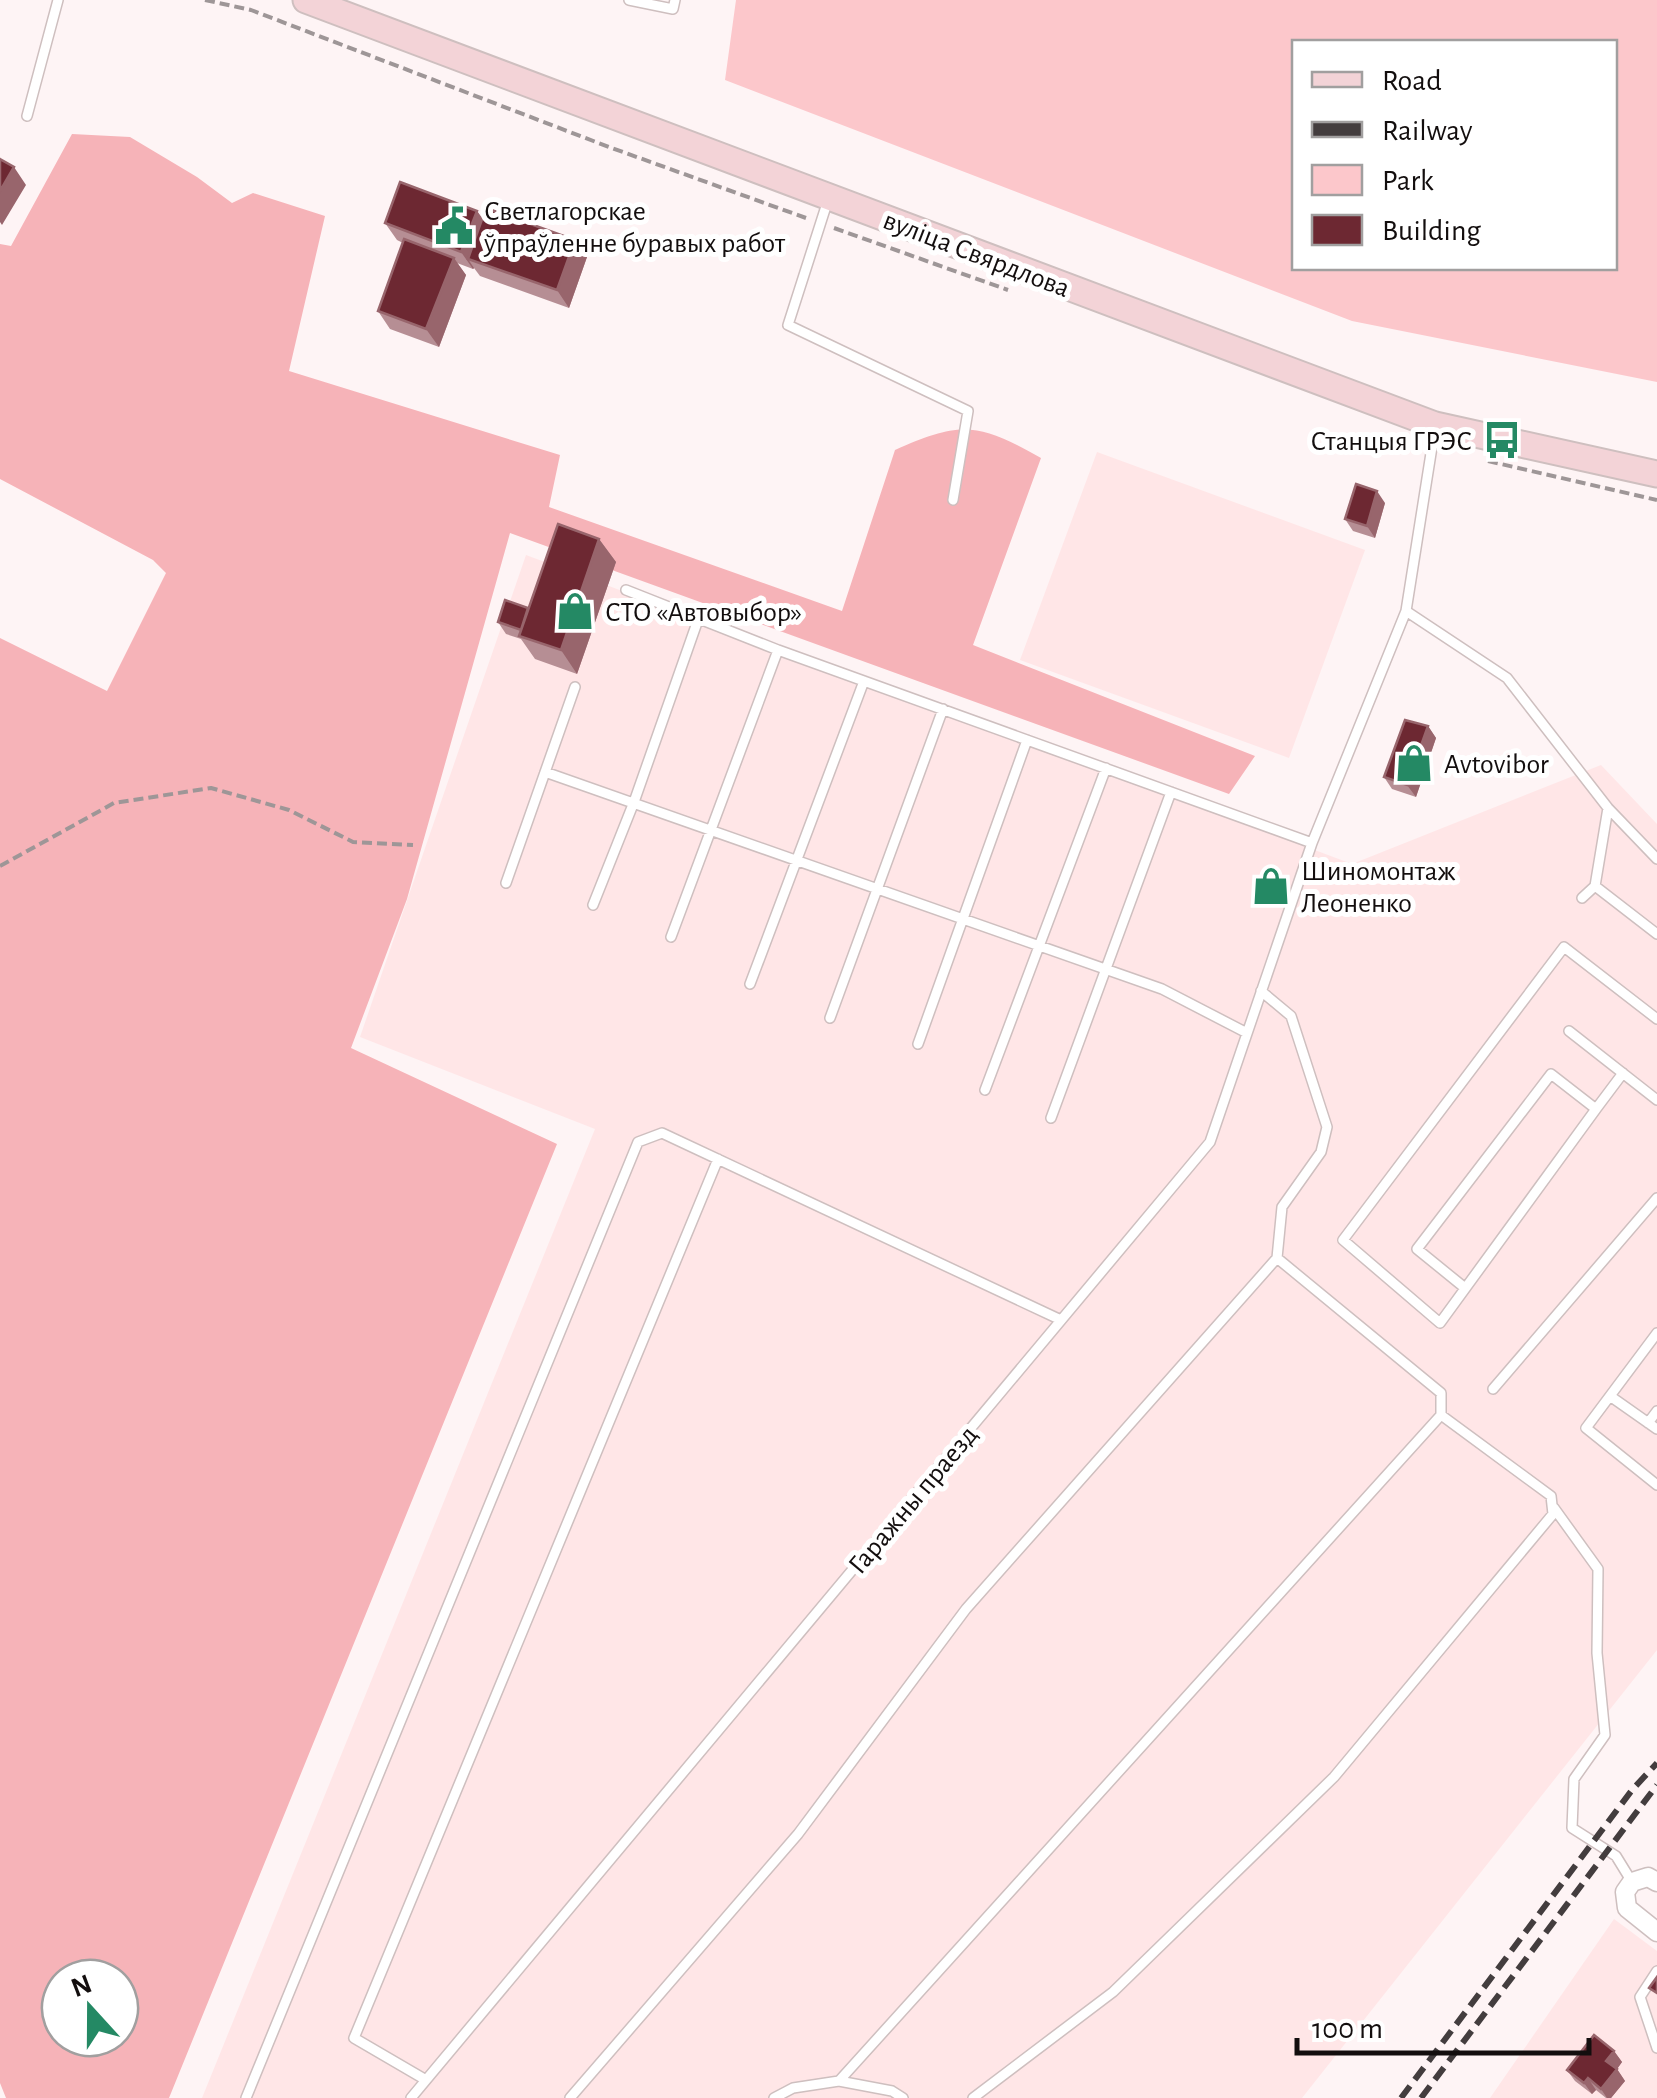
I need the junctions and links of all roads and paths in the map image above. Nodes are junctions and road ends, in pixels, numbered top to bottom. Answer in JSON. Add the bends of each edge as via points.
{"nodes":[{"id":1,"x":58,"y":0,"type":"edge"},
{"id":2,"x":306,"y":0,"type":"edge"},
{"id":3,"x":629,"y":0,"type":"edge"},
{"id":4,"x":674,"y":5,"type":"edge"},
{"id":5,"x":27,"y":116,"type":"dead end"},
{"id":6,"x":829,"y":197,"type":"junction"},
{"id":7,"x":1435,"y":425,"type":"junction"},
{"id":8,"x":1657,"y":474,"type":"edge"},
{"id":9,"x":952,"y":500,"type":"dead end"},
{"id":10,"x":626,"y":590,"type":"dead end"},
{"id":11,"x":1406,"y":611,"type":"junction"},
{"id":12,"x":699,"y":617,"type":"junction"},
{"id":13,"x":778,"y":650,"type":"junction"},
{"id":14,"x":864,"y":681,"type":"junction"},
{"id":15,"x":575,"y":687,"type":"dead end"},
{"id":16,"x":943,"y":709,"type":"junction"},
{"id":17,"x":1028,"y":740,"type":"junction"},
{"id":18,"x":1106,"y":768,"type":"junction"},
{"id":19,"x":545,"y":772,"type":"junction"},
{"id":20,"x":1171,"y":792,"type":"junction"},
{"id":21,"x":634,"y":802,"type":"junction"},
{"id":22,"x":1608,"y":808,"type":"junction"},
{"id":23,"x":711,"y":829,"type":"junction"},
{"id":24,"x":1312,"y":843,"type":"junction"},
{"id":25,"x":414,"y":844,"type":"dead end"},
{"id":26,"x":1657,"y":858,"type":"edge"},
{"id":27,"x":797,"y":859,"type":"junction"},
{"id":28,"x":0,"y":866,"type":"edge"},
{"id":29,"x":506,"y":883,"type":"dead end"},
{"id":30,"x":1595,"y":886,"type":"junction"},
{"id":31,"x":878,"y":888,"type":"junction"},
{"id":32,"x":1582,"y":898,"type":"dead end"},
{"id":33,"x":593,"y":905,"type":"dead end"},
{"id":34,"x":964,"y":919,"type":"junction"},
{"id":35,"x":1657,"y":934,"type":"edge"},
{"id":36,"x":671,"y":937,"type":"dead end"},
{"id":37,"x":1040,"y":946,"type":"junction"},
{"id":38,"x":1106,"y":970,"type":"junction"},
{"id":39,"x":750,"y":984,"type":"dead end"},
{"id":40,"x":1262,"y":991,"type":"junction"},
{"id":41,"x":830,"y":1018,"type":"dead end"},
{"id":42,"x":1657,"y":1020,"type":"edge"},
{"id":43,"x":1569,"y":1031,"type":"dead end"},
{"id":44,"x":1247,"y":1033,"type":"junction"},
{"id":45,"x":918,"y":1044,"type":"dead end"},
{"id":46,"x":1623,"y":1073,"type":"junction"},
{"id":47,"x":986,"y":1090,"type":"dead end"},
{"id":48,"x":1657,"y":1100,"type":"edge"},
{"id":49,"x":1596,"y":1109,"type":"junction"},
{"id":50,"x":1051,"y":1118,"type":"dead end"},
{"id":51,"x":718,"y":1159,"type":"junction"},
{"id":52,"x":1657,"y":1198,"type":"edge"},
{"id":53,"x":1277,"y":1258,"type":"junction"},
{"id":54,"x":1465,"y":1288,"type":"junction"},
{"id":55,"x":1061,"y":1320,"type":"junction"},
{"id":56,"x":1657,"y":1334,"type":"edge"},
{"id":57,"x":1493,"y":1389,"type":"dead end"},
{"id":58,"x":1610,"y":1396,"type":"junction"},
{"id":59,"x":1657,"y":1410,"type":"edge"},
{"id":60,"x":1442,"y":1414,"type":"junction"},
{"id":61,"x":1652,"y":1426,"type":"edge"},
{"id":62,"x":1657,"y":1485,"type":"edge"},
{"id":63,"x":1552,"y":1505,"type":"junction"},
{"id":64,"x":1632,"y":1882,"type":"junction"},
{"id":65,"x":1657,"y":1882,"type":"edge"},
{"id":66,"x":1657,"y":1932,"type":"edge"},
{"id":67,"x":1657,"y":1971,"type":"edge"},
{"id":68,"x":1657,"y":2048,"type":"edge"},
{"id":69,"x":426,"y":2080,"type":"junction"},
{"id":70,"x":840,"y":2081,"type":"junction"},
{"id":71,"x":246,"y":2098,"type":"edge"},
{"id":72,"x":411,"y":2098,"type":"edge"},
{"id":73,"x":570,"y":2098,"type":"edge"},
{"id":74,"x":774,"y":2098,"type":"edge"},
{"id":75,"x":903,"y":2098,"type":"edge"},
{"id":76,"x":973,"y":2098,"type":"edge"}],
"edges":[{"from":1,"to":5,"type":"lane"},
{"from":2,"to":6,"type":"main road","name":"вуліца Свярдлова"},
{"from":3,"to":4,"type":"lane"},
{"from":6,"to":7,"type":"main road","name":"вуліца Свярдлова"},
{"from":6,"to":9,"type":"lane","via":[[788,325],[968,412]]},
{"from":7,"to":8,"type":"main road","name":"вуліца Свярдлова"},
{"from":7,"to":11,"type":"lane","name":"Гаражны праезд"},
{"from":10,"to":12,"type":"lane"},
{"from":11,"to":22,"type":"lane","via":[[1508,678]]},
{"from":11,"to":24,"type":"lane","name":"Гаражны праезд"},
{"from":12,"to":13,"type":"lane"},
{"from":12,"to":21,"type":"lane"},
{"from":13,"to":14,"type":"lane"},
{"from":13,"to":23,"type":"lane"},
{"from":14,"to":16,"type":"lane"},
{"from":14,"to":27,"type":"lane"},
{"from":15,"to":19,"type":"lane"},
{"from":16,"to":17,"type":"lane"},
{"from":16,"to":31,"type":"lane"},
{"from":17,"to":18,"type":"lane"},
{"from":17,"to":34,"type":"lane"},
{"from":18,"to":20,"type":"lane"},
{"from":18,"to":37,"type":"lane"},
{"from":19,"to":21,"type":"lane"},
{"from":19,"to":29,"type":"lane"},
{"from":20,"to":24,"type":"lane"},
{"from":20,"to":38,"type":"lane"},
{"from":21,"to":23,"type":"lane"},
{"from":21,"to":33,"type":"lane"},
{"from":22,"to":26,"type":"lane"},
{"from":22,"to":30,"type":"lane"},
{"from":23,"to":27,"type":"lane"},
{"from":23,"to":36,"type":"lane"},
{"from":24,"to":40,"type":"lane","name":"Гаражны праезд"},
{"from":25,"to":28,"type":"path","via":[[353,842],[289,810],[211,788],[114,803]]},
{"from":27,"to":31,"type":"lane"},
{"from":27,"to":39,"type":"lane"},
{"from":30,"to":32,"type":"lane"},
{"from":30,"to":35,"type":"lane"},
{"from":31,"to":34,"type":"lane"},
{"from":31,"to":41,"type":"lane"},
{"from":34,"to":37,"type":"lane"},
{"from":34,"to":45,"type":"lane"},
{"from":37,"to":38,"type":"lane"},
{"from":37,"to":47,"type":"lane"},
{"from":38,"to":44,"type":"lane"},
{"from":38,"to":50,"type":"lane"},
{"from":40,"to":44,"type":"lane","name":"Гаражны праезд"},
{"from":40,"to":53,"type":"lane","via":[[1291,1016],[1327,1126],[1321,1152],[1282,1207]]},
{"from":42,"to":54,"type":"lane","via":[[1564,947],[1343,1240],[1440,1322]]},
{"from":43,"to":46,"type":"lane"},
{"from":44,"to":55,"type":"lane","name":"Гаражны праезд","via":[[1210,1142]]},
{"from":46,"to":48,"type":"lane"},
{"from":46,"to":49,"type":"lane"},
{"from":49,"to":54,"type":"lane"},
{"from":49,"to":54,"type":"lane","via":[[1551,1074],[1417,1249]]},
{"from":51,"to":55,"type":"lane"},
{"from":51,"to":69,"type":"lane","via":[[354,2038]]},
{"from":51,"to":71,"type":"lane","via":[[662,1133],[638,1142]]},
{"from":52,"to":57,"type":"lane"},
{"from":53,"to":60,"type":"lane","via":[[1441,1393]]},
{"from":53,"to":73,"type":"lane","via":[[966,1609],[798,1834]]},
{"from":55,"to":69,"type":"lane","name":"Гаражны праезд"},
{"from":56,"to":58,"type":"lane"},
{"from":58,"to":61,"type":"lane"},
{"from":58,"to":62,"type":"lane","via":[[1586,1428]]},
{"from":59,"to":61,"type":"lane"},
{"from":60,"to":63,"type":"lane","via":[[1551,1496]]},
{"from":60,"to":70,"type":"lane"},
{"from":63,"to":64,"type":"lane","via":[[1598,1570],[1597,1654],[1606,1735],[1574,1779],[1572,1828],[1616,1856]]},
{"from":63,"to":76,"type":"lane","via":[[1553,1514],[1334,1777],[1113,1992]]},
{"from":64,"to":65,"type":"street"},
{"from":64,"to":66,"type":"street","via":[[1627,1908]]},
{"from":67,"to":68,"type":"lane","via":[[1640,1996]]},
{"from":69,"to":72,"type":"lane","name":"Гаражны праезд"},
{"from":70,"to":74,"type":"lane"},
{"from":70,"to":75,"type":"lane"}]}
